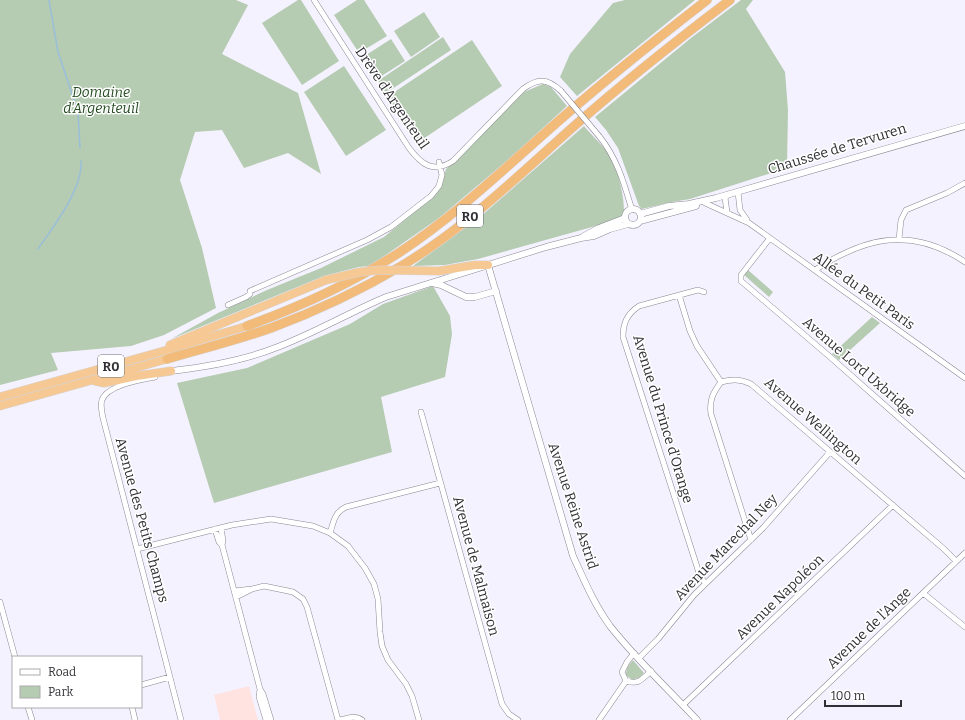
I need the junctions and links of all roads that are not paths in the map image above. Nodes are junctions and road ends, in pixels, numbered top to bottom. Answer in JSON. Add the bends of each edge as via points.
{"nodes":[{"id":1,"x":314,"y":0,"type":"edge"},
{"id":2,"x":707,"y":0,"type":"edge"},
{"id":3,"x":730,"y":0,"type":"edge"},
{"id":4,"x":965,"y":126,"type":"edge"},
{"id":5,"x":440,"y":164,"type":"junction"},
{"id":6,"x":965,"y":183,"type":"edge"},
{"id":7,"x":738,"y":192,"type":"junction"},
{"id":8,"x":728,"y":195,"type":"junction"},
{"id":9,"x":716,"y":198,"type":"junction"},
{"id":10,"x":705,"y":203,"type":"junction"},
{"id":11,"x":632,"y":210,"type":"junction"},
{"id":12,"x":727,"y":212,"type":"junction"},
{"id":13,"x":640,"y":214,"type":"junction"},
{"id":14,"x":627,"y":221,"type":"junction"},
{"id":15,"x":640,"y":221,"type":"junction"},
{"id":16,"x":749,"y":223,"type":"junction"},
{"id":17,"x":770,"y":238,"type":"junction"},
{"id":18,"x":899,"y":239,"type":"junction"},
{"id":19,"x":965,"y":262,"type":"edge"},
{"id":20,"x":488,"y":265,"type":"junction"},
{"id":21,"x":815,"y":270,"type":"junction"},
{"id":22,"x":430,"y":283,"type":"junction"},
{"id":23,"x":496,"y":292,"type":"junction"},
{"id":24,"x":704,"y":292,"type":"dead end"},
{"id":25,"x":679,"y":295,"type":"junction"},
{"id":26,"x":228,"y":305,"type":"dead end"},
{"id":27,"x":247,"y":326,"type":"joint"},
{"id":28,"x":163,"y":356,"type":"junction"},
{"id":29,"x":171,"y":371,"type":"junction"},
{"id":30,"x":965,"y":378,"type":"edge"},
{"id":31,"x":91,"y":381,"type":"junction"},
{"id":32,"x":721,"y":382,"type":"junction"},
{"id":33,"x":0,"y":397,"type":"edge"},
{"id":34,"x":0,"y":406,"type":"edge"},
{"id":35,"x":421,"y":412,"type":"dead end"},
{"id":36,"x":830,"y":452,"type":"junction"},
{"id":37,"x":965,"y":476,"type":"edge"},
{"id":38,"x":440,"y":483,"type":"junction"},
{"id":39,"x":892,"y":505,"type":"junction"},
{"id":40,"x":221,"y":528,"type":"junction"},
{"id":41,"x":215,"y":529,"type":"junction"},
{"id":42,"x":330,"y":533,"type":"junction"},
{"id":43,"x":751,"y":540,"type":"junction"},
{"id":44,"x":222,"y":545,"type":"junction"},
{"id":45,"x":137,"y":549,"type":"junction"},
{"id":46,"x":965,"y":553,"type":"edge"},
{"id":47,"x":956,"y":561,"type":"junction"},
{"id":48,"x":705,"y":583,"type":"junction"},
{"id":49,"x":923,"y":593,"type":"junction"},
{"id":50,"x":235,"y":594,"type":"junction"},
{"id":51,"x":0,"y":602,"type":"edge"},
{"id":52,"x":965,"y":628,"type":"edge"},
{"id":53,"x":15,"y":656,"type":"edge"},
{"id":54,"x":636,"y":656,"type":"junction"},
{"id":55,"x":650,"y":671,"type":"junction"},
{"id":56,"x":170,"y":677,"type":"junction"},
{"id":57,"x":626,"y":680,"type":"junction"},
{"id":58,"x":142,"y":685,"type":"edge"},
{"id":59,"x":260,"y":689,"type":"junction"},
{"id":60,"x":683,"y":706,"type":"junction"},
{"id":61,"x":28,"y":708,"type":"edge"},
{"id":62,"x":132,"y":708,"type":"edge"},
{"id":63,"x":32,"y":720,"type":"edge"},
{"id":64,"x":135,"y":720,"type":"edge"},
{"id":65,"x":182,"y":720,"type":"edge"},
{"id":66,"x":266,"y":720,"type":"edge"},
{"id":67,"x":271,"y":720,"type":"edge"},
{"id":68,"x":339,"y":720,"type":"edge"},
{"id":69,"x":362,"y":720,"type":"edge"},
{"id":70,"x":419,"y":720,"type":"edge"},
{"id":71,"x":518,"y":720,"type":"edge"},
{"id":72,"x":599,"y":720,"type":"edge"},
{"id":73,"x":697,"y":720,"type":"edge"},
{"id":74,"x":790,"y":720,"type":"edge"}],
"edges":[{"from":1,"to":5,"type":"street","name":"Drève d'Argenteuil","via":[[415,156],[428,166]]},
{"from":2,"to":27,"type":"highway","number":"R0","via":[[564,117],[470,200],[424,235],[356,278]]},
{"from":3,"to":28,"type":"highway","number":"R0","via":[[633,76],[479,210],[404,264],[317,309],[272,327]]},
{"from":4,"to":7,"type":"street","name":"Chaussée de Tervuren"},
{"from":5,"to":11,"type":"street","bridge":true,"via":[[447,165],[453,161],[523,89],[538,80],[546,81],[561,91],[610,150]]},
{"from":5,"to":26,"type":"street","via":[[442,175],[431,196],[391,227],[250,291],[246,297]]},
{"from":6,"to":18,"type":"street","via":[[906,210],[901,220]]},
{"from":7,"to":8,"type":"street","name":"Chaussée de Tervuren"},
{"from":7,"to":16,"type":"street","name":"Allée du Petit Paris","via":[[740,210]]},
{"from":8,"to":9,"type":"street","name":"Chaussée de Tervuren"},
{"from":8,"to":12,"type":"street","via":[[725,198]]},
{"from":9,"to":10,"type":"street","name":"Chaussée de Tervuren"},
{"from":9,"to":13,"type":"street","name":"Chaussée de Tervuren"},
{"from":10,"to":12,"type":"street","name":"Allée du Petit Paris"},
{"from":10,"to":15,"type":"street","name":"Chaussée de Tervuren"},
{"from":11,"to":13,"type":"street"},
{"from":11,"to":14,"type":"street","via":[[627,212]]},
{"from":12,"to":16,"type":"street","name":"Allée du Petit Paris"},
{"from":13,"to":15,"type":"street"},
{"from":14,"to":15,"type":"street","via":[[635,225]]},
{"from":14,"to":20,"type":"street","via":[[594,236]]},
{"from":16,"to":17,"type":"street","name":"Allée du Petit Paris"},
{"from":17,"to":21,"type":"street","name":"Allée du Petit Paris"},
{"from":17,"to":37,"type":"street","name":"Avenue Lord Uxbridge","via":[[741,275],[741,281]]},
{"from":18,"to":19,"type":"street","via":[[943,249]]},
{"from":18,"to":21,"type":"street","via":[[867,244],[834,257]]},
{"from":20,"to":22,"type":"street"},
{"from":20,"to":23,"type":"street","name":"Avenue Reine Astrid"},
{"from":20,"to":28,"type":"highway","bridge":true,"via":[[439,271],[381,270],[326,280],[172,344]]},
{"from":21,"to":30,"type":"street","name":"Allée du Petit Paris"},
{"from":22,"to":23,"type":"street","via":[[442,285],[466,297]]},
{"from":22,"to":29,"type":"street","via":[[367,305],[274,349],[203,367]]},
{"from":23,"to":54,"type":"street","name":"Avenue Reine Astrid","via":[[573,556],[589,592],[610,625]]},
{"from":24,"to":25,"type":"street","name":"Avenue du Prince d'Orange","via":[[698,290]]},
{"from":25,"to":32,"type":"street","via":[[697,346]]},
{"from":25,"to":48,"type":"street","name":"Avenue du Prince d'Orange","via":[[632,310],[625,322],[623,337],[700,576]]},
{"from":27,"to":28,"type":"highway","number":"R0"},
{"from":28,"to":31,"type":"highway","number":"R0"},
{"from":28,"to":33,"type":"highway","number":"R0"},
{"from":29,"to":31,"type":"highway","via":[[104,383]]},
{"from":29,"to":45,"type":"street","name":"Avenue des Petits Champs","via":[[113,389],[102,398],[103,418]]},
{"from":31,"to":34,"type":"highway","number":"R0"},
{"from":32,"to":36,"type":"street","name":"Avenue Wellington","via":[[735,379],[751,384]]},
{"from":32,"to":43,"type":"street","via":[[711,398],[711,414]]},
{"from":35,"to":38,"type":"street","name":"Avenue de Malmaison"},
{"from":36,"to":39,"type":"street","name":"Avenue Wellington"},
{"from":36,"to":43,"type":"street","name":"Avenue Marechal Ney"},
{"from":38,"to":42,"type":"street","via":[[346,507],[334,518]]},
{"from":38,"to":71,"type":"street","name":"Avenue de Malmaison","via":[[502,704],[509,714]]},
{"from":39,"to":47,"type":"street","name":"Avenue Wellington"},
{"from":39,"to":60,"type":"street","name":"Avenue Napoléon"},
{"from":40,"to":41,"type":"street"},
{"from":40,"to":42,"type":"street","via":[[271,519],[313,526]]},
{"from":40,"to":44,"type":"street"},
{"from":41,"to":44,"type":"street"},
{"from":41,"to":45,"type":"street"},
{"from":42,"to":70,"type":"street","via":[[348,546],[374,584],[378,599],[382,646],[388,660],[412,696]]},
{"from":43,"to":48,"type":"street","name":"Avenue Marechal Ney"},
{"from":44,"to":50,"type":"street"},
{"from":45,"to":56,"type":"street","name":"Avenue des Petits Champs"},
{"from":46,"to":47,"type":"street","name":"Avenue de l'Ange"},
{"from":47,"to":49,"type":"street","name":"Avenue de l'Ange"},
{"from":48,"to":54,"type":"street","name":"Avenue Marechal Ney","via":[[658,639]]},
{"from":49,"to":52,"type":"street"},
{"from":49,"to":74,"type":"street","name":"Avenue de l'Ange"},
{"from":50,"to":59,"type":"street"},
{"from":50,"to":68,"type":"street","via":[[264,586],[293,592],[303,599]]},
{"from":51,"to":53,"type":"street"},
{"from":54,"to":55,"type":"street","name":"Avenue Reine Astrid"},
{"from":54,"to":57,"type":"street","via":[[627,662],[622,672]]},
{"from":55,"to":57,"type":"street","via":[[640,681],[633,683]]},
{"from":55,"to":60,"type":"street","name":"Avenue Reine Astrid"},
{"from":56,"to":58,"type":"street"},
{"from":56,"to":65,"type":"street","name":"Avenue des Petits Champs"},
{"from":57,"to":72,"type":"street"},
{"from":59,"to":66,"type":"street","via":[[259,697]]},
{"from":59,"to":67,"type":"street"},
{"from":60,"to":73,"type":"street","name":"Avenue Reine Astrid"},
{"from":61,"to":63,"type":"street"},
{"from":62,"to":64,"type":"street"},
{"from":68,"to":69,"type":"street","via":[[352,717]]}]}
